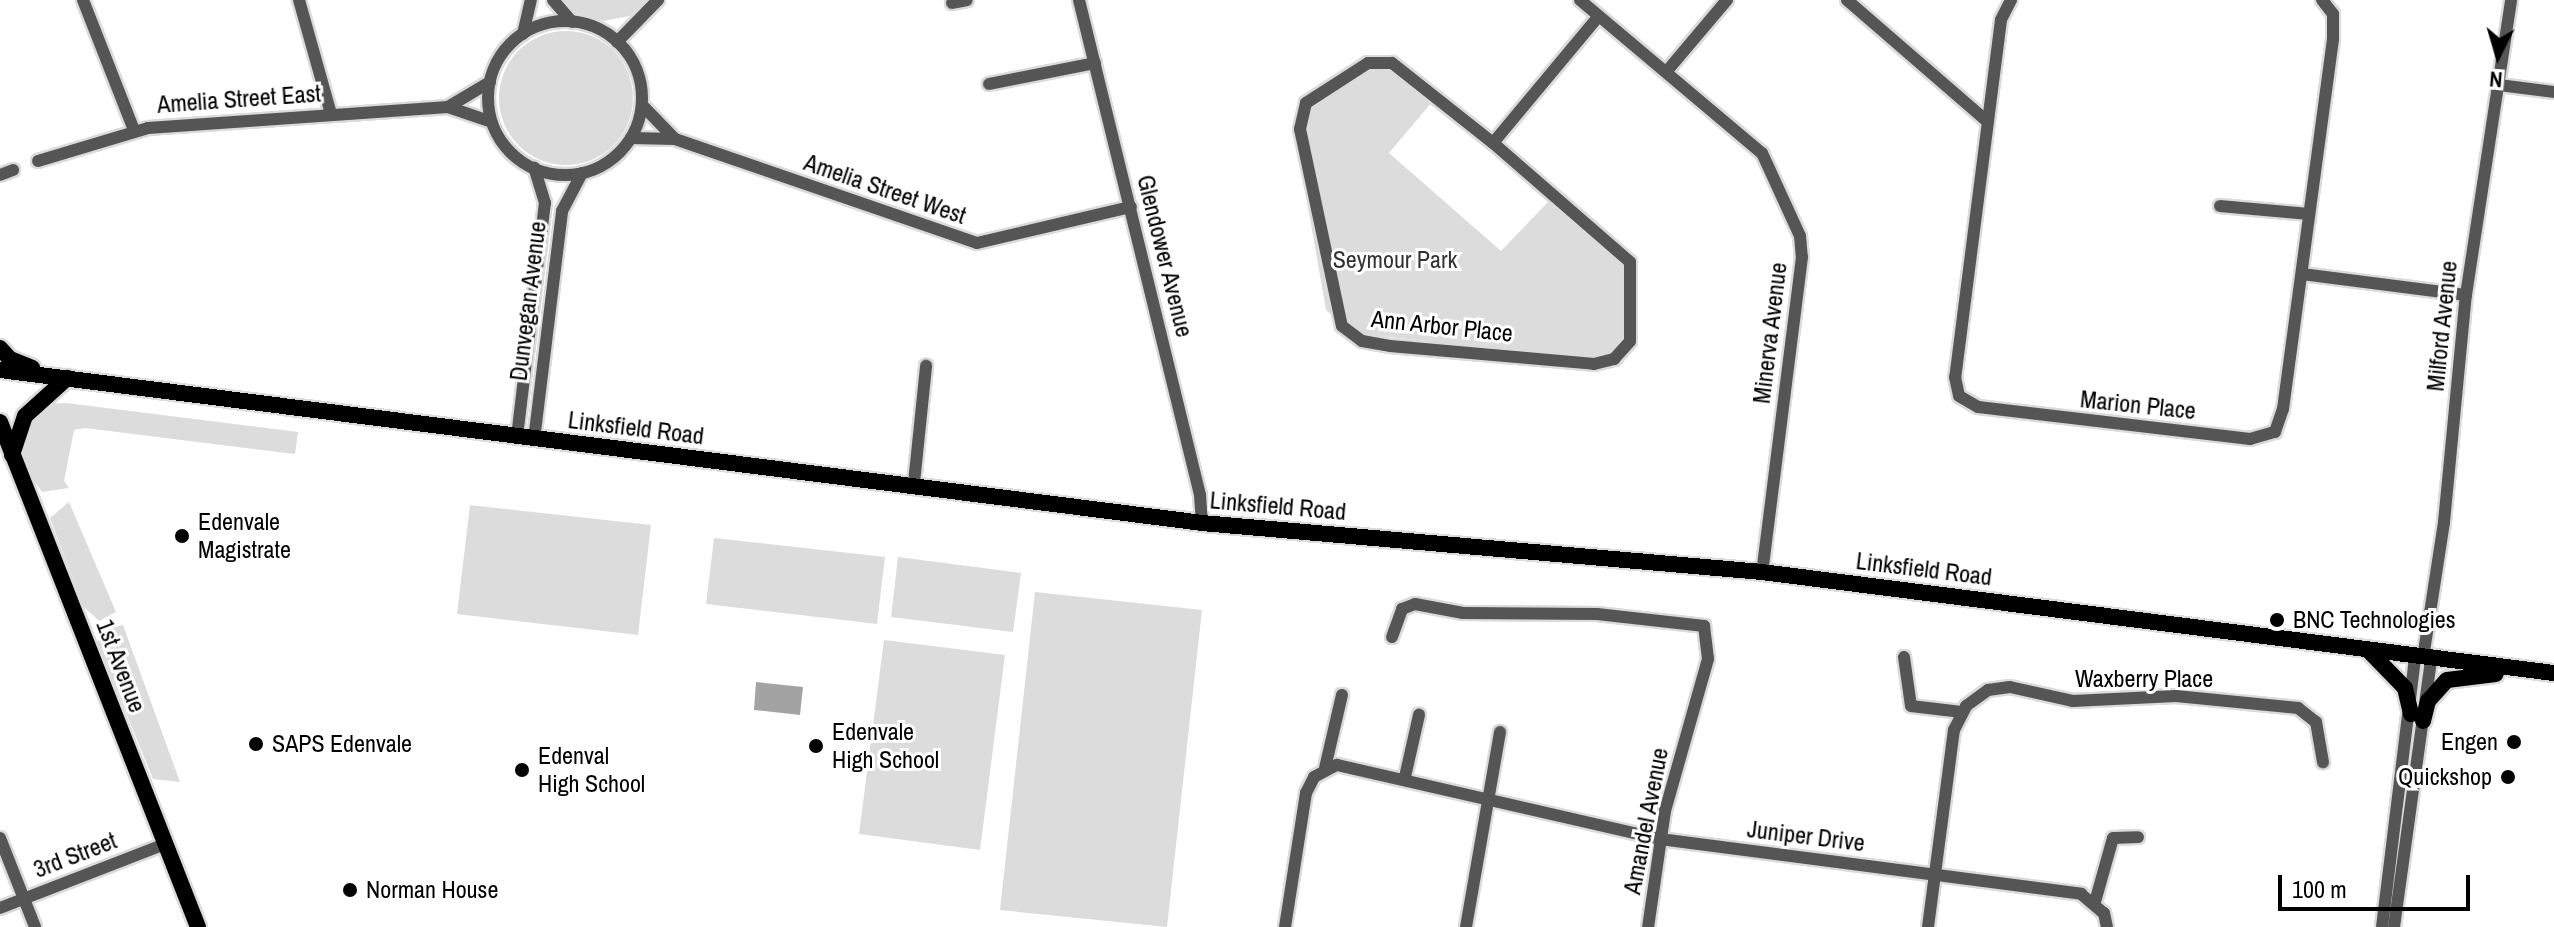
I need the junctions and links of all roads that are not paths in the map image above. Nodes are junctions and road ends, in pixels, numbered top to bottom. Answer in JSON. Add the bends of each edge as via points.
{"nodes":[{"id":1,"x":83,"y":0,"type":"edge"},
{"id":2,"x":299,"y":0,"type":"edge"},
{"id":3,"x":531,"y":0,"type":"edge"},
{"id":4,"x":553,"y":0,"type":"edge"},
{"id":5,"x":658,"y":0,"type":"edge"},
{"id":6,"x":967,"y":0,"type":"edge"},
{"id":7,"x":1079,"y":0,"type":"edge"},
{"id":8,"x":1580,"y":0,"type":"edge"},
{"id":9,"x":1727,"y":0,"type":"edge"},
{"id":10,"x":1847,"y":0,"type":"edge"},
{"id":11,"x":2011,"y":0,"type":"edge"},
{"id":12,"x":2322,"y":0,"type":"edge"},
{"id":13,"x":2511,"y":0,"type":"edge"},
{"id":14,"x":952,"y":3,"type":"dead end"},
{"id":15,"x":1598,"y":17,"type":"junction"},
{"id":16,"x":572,"y":22,"type":"junction"},
{"id":17,"x":523,"y":34,"type":"junction"},
{"id":18,"x":617,"y":42,"type":"junction"},
{"id":19,"x":1095,"y":63,"type":"junction"},
{"id":20,"x":1667,"y":71,"type":"junction"},
{"id":21,"x":490,"y":82,"type":"junction"},
{"id":22,"x":989,"y":84,"type":"dead end"},
{"id":23,"x":2499,"y":85,"type":"junction"},
{"id":24,"x":2554,"y":92,"type":"edge"},
{"id":25,"x":642,"y":105,"type":"junction"},
{"id":26,"x":448,"y":107,"type":"junction"},
{"id":27,"x":331,"y":114,"type":"junction"},
{"id":28,"x":492,"y":122,"type":"junction"},
{"id":29,"x":1988,"y":122,"type":"junction"},
{"id":30,"x":134,"y":130,"type":"junction"},
{"id":31,"x":631,"y":138,"type":"junction"},
{"id":32,"x":675,"y":139,"type":"junction"},
{"id":33,"x":1493,"y":143,"type":"junction"},
{"id":34,"x":38,"y":161,"type":"dead end"},
{"id":35,"x":534,"y":168,"type":"junction"},
{"id":36,"x":13,"y":170,"type":"dead end"},
{"id":37,"x":582,"y":173,"type":"junction"},
{"id":38,"x":0,"y":175,"type":"edge"},
{"id":39,"x":2220,"y":206,"type":"dead end"},
{"id":40,"x":1131,"y":207,"type":"junction"},
{"id":41,"x":2309,"y":214,"type":"junction"},
{"id":42,"x":2302,"y":274,"type":"junction"},
{"id":43,"x":2466,"y":295,"type":"junction"},
{"id":44,"x":532,"y":302,"type":"junction"},
{"id":45,"x":550,"y":303,"type":"junction"},
{"id":46,"x":0,"y":348,"type":"edge"},
{"id":47,"x":926,"y":366,"type":"dead end"},
{"id":48,"x":0,"y":370,"type":"edge"},
{"id":49,"x":60,"y":377,"type":"junction"},
{"id":50,"x":0,"y":422,"type":"edge"},
{"id":51,"x":525,"y":438,"type":"junction"},
{"id":52,"x":12,"y":455,"type":"junction"},
{"id":53,"x":914,"y":483,"type":"junction"},
{"id":54,"x":1202,"y":523,"type":"junction"},
{"id":55,"x":1762,"y":572,"type":"junction"},
{"id":56,"x":1392,"y":637,"type":"dead end"},
{"id":57,"x":2369,"y":651,"type":"junction"},
{"id":58,"x":1904,"y":657,"type":"dead end"},
{"id":59,"x":2423,"y":658,"type":"junction"},
{"id":60,"x":2522,"y":670,"type":"junction"},
{"id":61,"x":2554,"y":673,"type":"edge"},
{"id":62,"x":1342,"y":695,"type":"dead end"},
{"id":63,"x":1962,"y":712,"type":"junction"},
{"id":64,"x":1419,"y":715,"type":"dead end"},
{"id":65,"x":2417,"y":718,"type":"junction"},
{"id":66,"x":1500,"y":732,"type":"dead end"},
{"id":67,"x":2323,"y":762,"type":"dead end"},
{"id":68,"x":1325,"y":768,"type":"junction"},
{"id":69,"x":1405,"y":777,"type":"junction"},
{"id":70,"x":1485,"y":798,"type":"junction"},
{"id":71,"x":2138,"y":837,"type":"dead end"},
{"id":72,"x":0,"y":838,"type":"edge"},
{"id":73,"x":1660,"y":839,"type":"junction"},
{"id":74,"x":165,"y":844,"type":"junction"},
{"id":75,"x":1935,"y":875,"type":"junction"},
{"id":76,"x":24,"y":899,"type":"junction"},
{"id":77,"x":2095,"y":902,"type":"junction"},
{"id":78,"x":0,"y":908,"type":"edge"},
{"id":79,"x":35,"y":927,"type":"edge"},
{"id":80,"x":198,"y":927,"type":"edge"},
{"id":81,"x":1285,"y":927,"type":"edge"},
{"id":82,"x":1466,"y":927,"type":"edge"},
{"id":83,"x":1648,"y":927,"type":"edge"},
{"id":84,"x":1928,"y":927,"type":"edge"},
{"id":85,"x":2107,"y":927,"type":"edge"},
{"id":86,"x":2382,"y":927,"type":"edge"},
{"id":87,"x":2394,"y":927,"type":"edge"}],
"edges":[{"from":1,"to":30,"type":"street"},
{"from":2,"to":27,"type":"street"},
{"from":3,"to":17,"type":"street"},
{"from":4,"to":16,"type":"street"},
{"from":5,"to":18,"type":"street"},
{"from":6,"to":14,"type":"street"},
{"from":7,"to":19,"type":"street","name":"Glendower Avenue"},
{"from":8,"to":15,"type":"street","name":"Minerva Avenue"},
{"from":9,"to":20,"type":"street"},
{"from":10,"to":29,"type":"street"},
{"from":11,"to":29,"type":"street","name":"Marion Place","via":[[2001,20]]},
{"from":12,"to":41,"type":"street","name":"Marion Place","via":[[2335,21]]},
{"from":13,"to":23,"type":"street","name":"Milford Avenue"},
{"from":15,"to":20,"type":"street","name":"Minerva Avenue"},
{"from":15,"to":33,"type":"street"},
{"from":16,"to":17,"type":"street","via":[[549,23]]},
{"from":16,"to":18,"type":"street"},
{"from":17,"to":21,"type":"street","via":[[498,60]]},
{"from":18,"to":25,"type":"street","via":[[640,78]]},
{"from":19,"to":22,"type":"street"},
{"from":19,"to":40,"type":"street","name":"Glendower Avenue"},
{"from":20,"to":55,"type":"street","name":"Minerva Avenue","via":[[1762,153],[1800,236],[1802,257]]},
{"from":21,"to":26,"type":"street","name":"Amelia Street East"},
{"from":21,"to":28,"type":"street"},
{"from":23,"to":24,"type":"street"},
{"from":23,"to":43,"type":"street","name":"Milford Avenue"},
{"from":25,"to":31,"type":"street"},
{"from":25,"to":32,"type":"street","name":"Amelia Street West"},
{"from":26,"to":27,"type":"street","name":"Amelia Street East"},
{"from":26,"to":28,"type":"street","name":"Amelia Street East"},
{"from":27,"to":30,"type":"street","name":"Amelia Street East"},
{"from":28,"to":35,"type":"street","via":[[502,143]]},
{"from":29,"to":42,"type":"street","name":"Marion Place","via":[[1955,377],[1964,401],[2050,418],[2264,438],[2275,432],[2281,417]]},
{"from":30,"to":34,"type":"street","name":"Amelia Street East"},
{"from":31,"to":32,"type":"street","name":"Amelia Street West"},
{"from":31,"to":37,"type":"street","via":[[611,161]]},
{"from":32,"to":40,"type":"street","name":"Amelia Street West","via":[[969,242]]},
{"from":33,"to":33,"type":"street","name":"Ann Arbor Place","via":[[1392,63],[1368,63],[1306,103],[1300,129],[1342,326],[1362,341],[1390,346],[1594,364],[1614,359],[1630,341],[1630,262]]},
{"from":35,"to":37,"type":"street"},
{"from":35,"to":44,"type":"street","name":"Dunvegan Avenue","via":[[545,203]]},
{"from":36,"to":38,"type":"street"},
{"from":37,"to":45,"type":"street","name":"Dunvegan Avenue","via":[[563,204]]},
{"from":39,"to":41,"type":"street"},
{"from":40,"to":54,"type":"street","name":"Glendower Avenue","via":[[1200,495]]},
{"from":41,"to":42,"type":"street","name":"Marion Place"},
{"from":42,"to":43,"type":"street"},
{"from":43,"to":59,"type":"street","name":"Milford Avenue","via":[[2444,522]]},
{"from":44,"to":45,"type":"street"},
{"from":44,"to":51,"type":"street","name":"Dunvegan Avenue"},
{"from":45,"to":51,"type":"street","name":"Dunvegan Avenue"},
{"from":46,"to":49,"type":"main road","via":[[10,359]]},
{"from":47,"to":53,"type":"street"},
{"from":48,"to":49,"type":"main road","name":"Linksfield Road"},
{"from":49,"to":51,"type":"main road","name":"Linksfield Road"},
{"from":49,"to":52,"type":"main road","via":[[25,416]]},
{"from":50,"to":52,"type":"main road","name":"1st Avenue"},
{"from":51,"to":53,"type":"main road","name":"Linksfield Road"},
{"from":52,"to":74,"type":"main road","name":"1st Avenue"},
{"from":53,"to":54,"type":"main road","name":"Linksfield Road"},
{"from":54,"to":55,"type":"main road","name":"Linksfield Road"},
{"from":55,"to":57,"type":"main road","name":"Linksfield Road"},
{"from":56,"to":73,"type":"street","name":"Amandel Avenue","via":[[1402,609],[1415,604],[1482,615],[1597,614],[1699,622],[1708,632],[1709,652]]},
{"from":57,"to":59,"type":"main road","name":"Linksfield Road"},
{"from":57,"to":65,"type":"main road","via":[[2405,688]]},
{"from":58,"to":63,"type":"street","via":[[1911,706]]},
{"from":59,"to":60,"type":"main road","name":"Linksfield Road"},
{"from":59,"to":65,"type":"street","name":"Milford Avenue"},
{"from":60,"to":61,"type":"main road","name":"Linksfield Road"},
{"from":60,"to":65,"type":"main road","via":[[2447,680]]},
{"from":62,"to":68,"type":"street"},
{"from":63,"to":67,"type":"street","name":"Waxberry Place","via":[[2002,686],[2073,701],[2170,696],[2298,708],[2316,722]]},
{"from":63,"to":75,"type":"street","via":[[1951,748]]},
{"from":64,"to":69,"type":"street"},
{"from":65,"to":86,"type":"street"},
{"from":65,"to":87,"type":"street"},
{"from":66,"to":70,"type":"street"},
{"from":68,"to":69,"type":"street","name":"Juniper Drive","via":[[1350,765]]},
{"from":68,"to":81,"type":"street","via":[[1306,793]]},
{"from":69,"to":70,"type":"street","name":"Juniper Drive"},
{"from":70,"to":73,"type":"street","name":"Juniper Drive"},
{"from":70,"to":82,"type":"street"},
{"from":71,"to":77,"type":"street","via":[[2113,838]]},
{"from":72,"to":76,"type":"street"},
{"from":73,"to":75,"type":"street","name":"Juniper Drive"},
{"from":73,"to":83,"type":"street","name":"Amandel Avenue"},
{"from":74,"to":76,"type":"street","name":"3rd Street"},
{"from":74,"to":80,"type":"main road","name":"1st Avenue"},
{"from":75,"to":77,"type":"street","name":"Juniper Drive","via":[[2081,894]]},
{"from":75,"to":84,"type":"street"},
{"from":76,"to":78,"type":"street","name":"3rd Street"},
{"from":76,"to":79,"type":"street"},
{"from":77,"to":85,"type":"street"}]}
